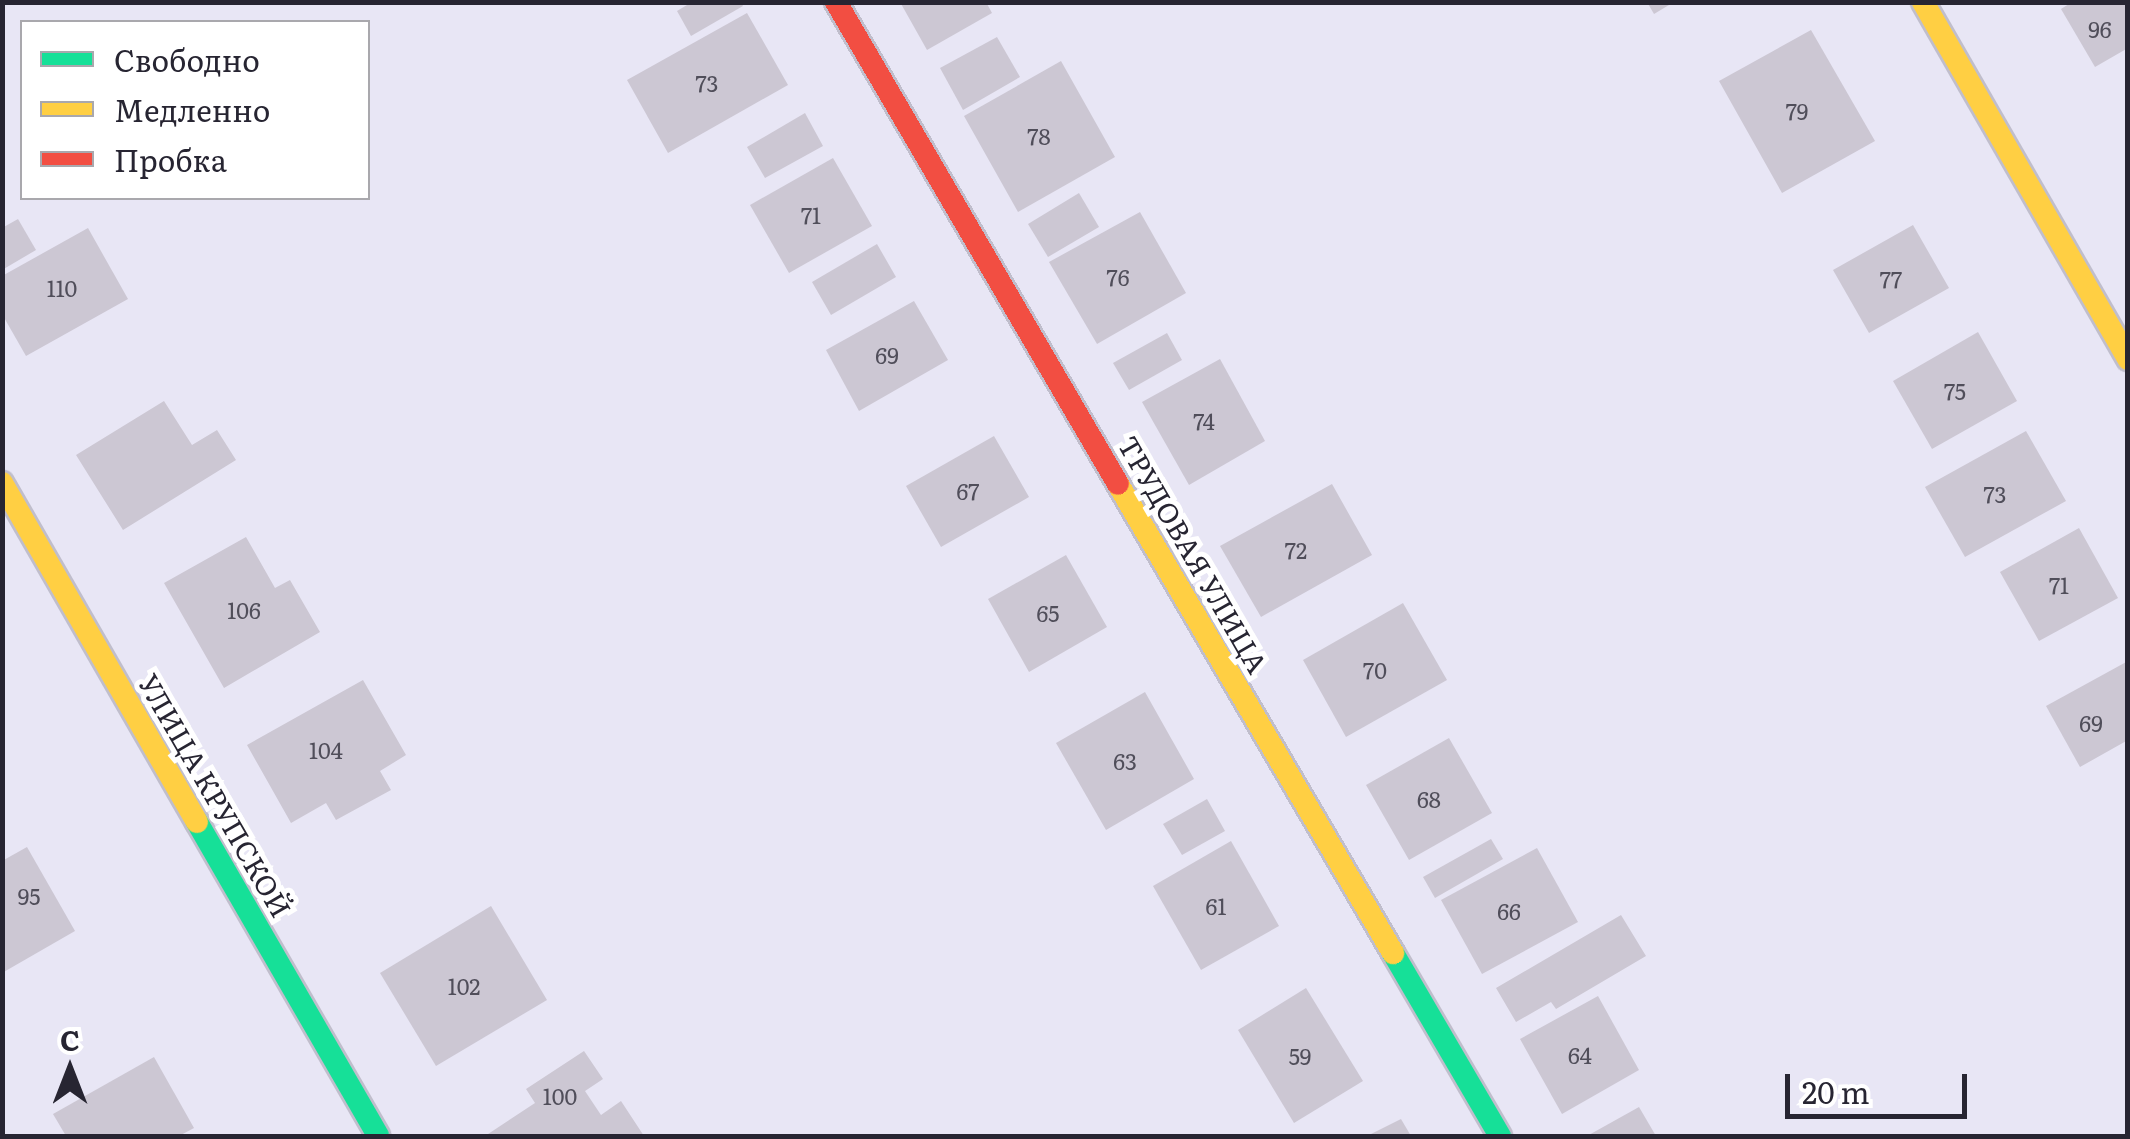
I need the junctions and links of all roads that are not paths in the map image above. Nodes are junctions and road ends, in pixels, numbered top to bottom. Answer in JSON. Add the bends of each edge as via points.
{"nodes":[{"id":1,"x":836,"y":2,"type":"edge"},
{"id":2,"x":1922,"y":2,"type":"edge"},
{"id":3,"x":2128,"y":358,"type":"edge"},
{"id":4,"x":2,"y":483,"type":"edge"},
{"id":5,"x":378,"y":1136,"type":"edge"},
{"id":6,"x":1500,"y":1136,"type":"edge"}],
"edges":[{"from":1,"to":6,"type":"street","name":"ТРУДОВАЯ УЛИЦА"},
{"from":2,"to":3,"type":"street"},
{"from":4,"to":5,"type":"street","name":"УЛИЦА КРУПСКОЙ"}]}
